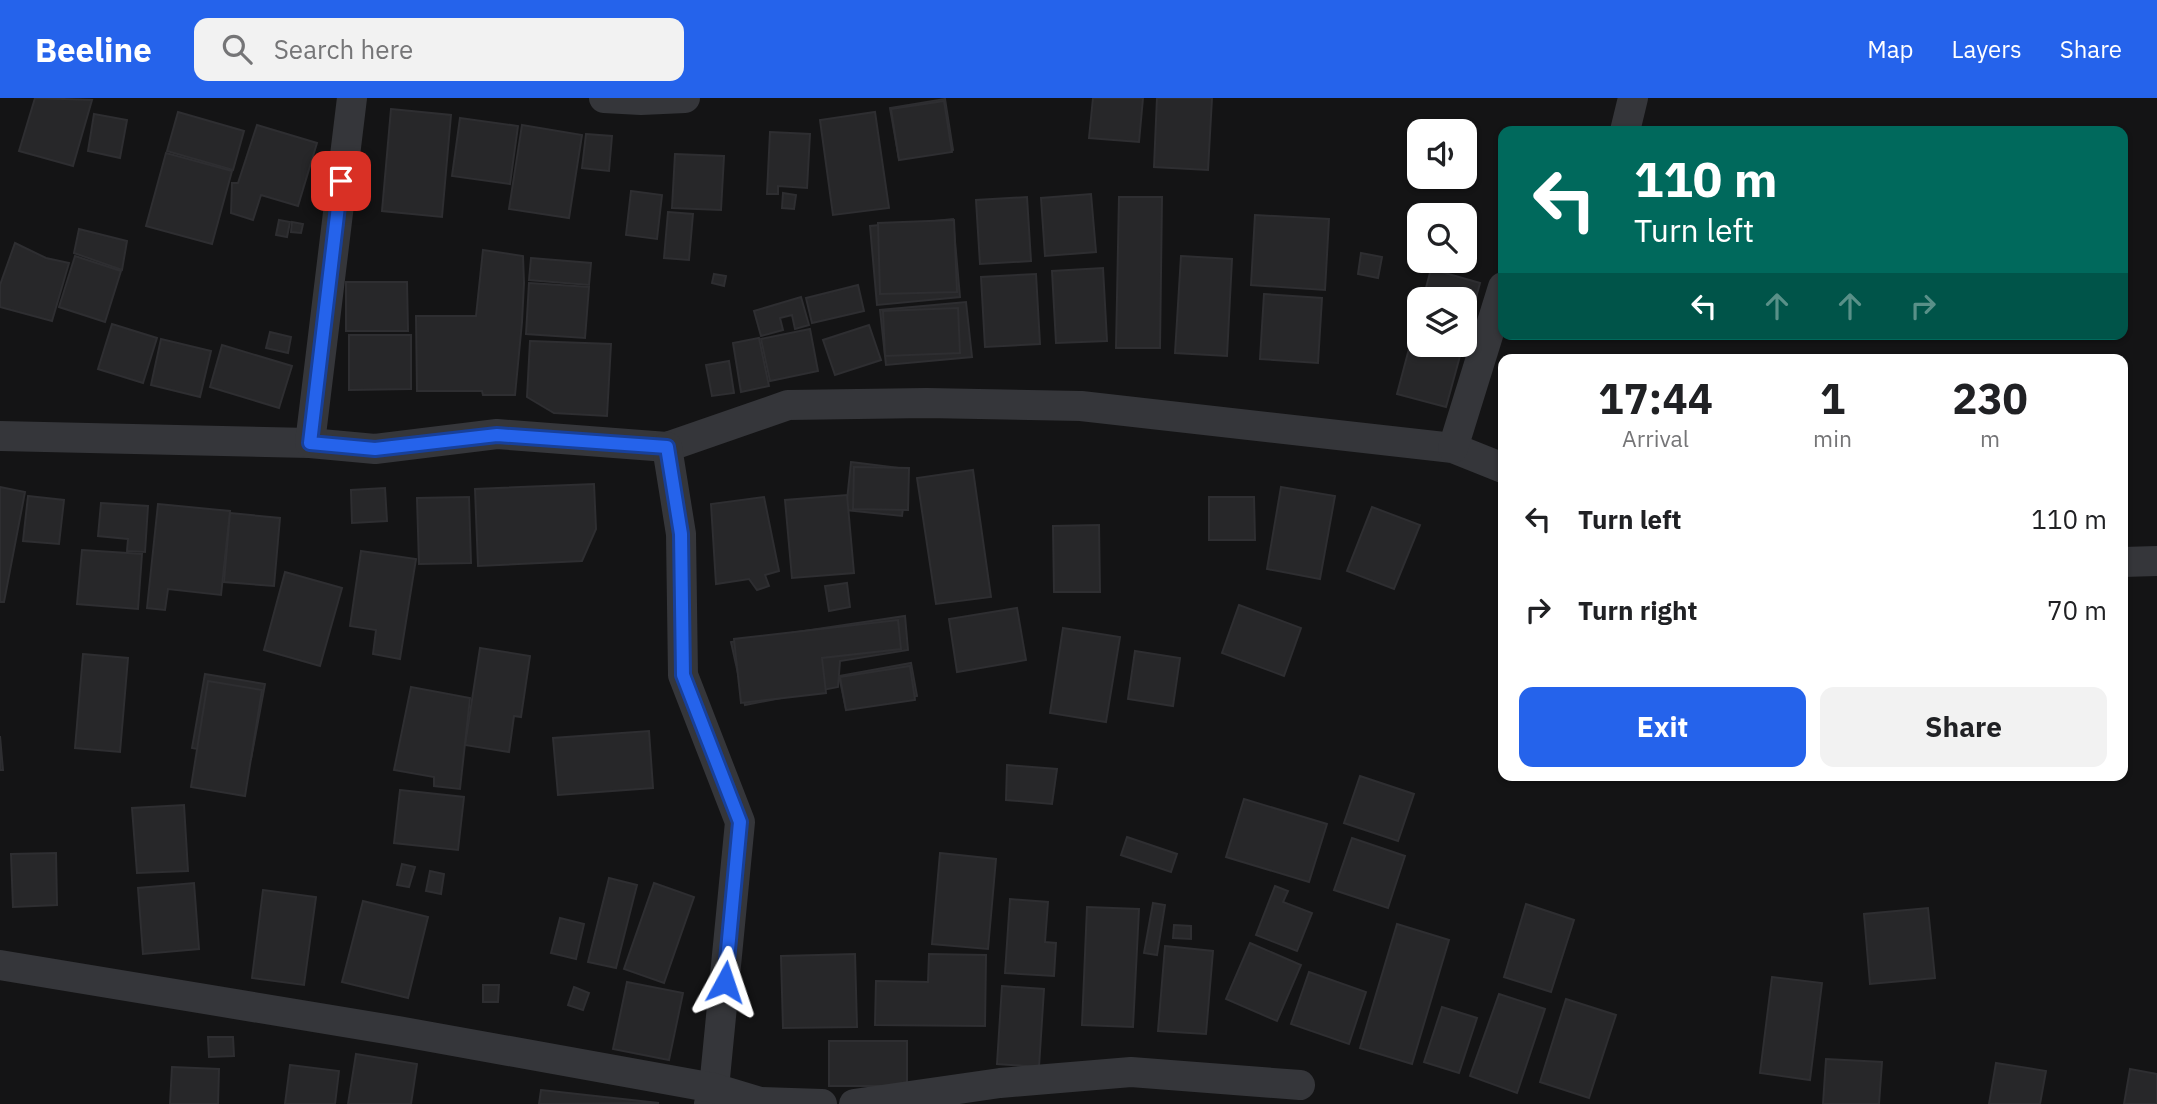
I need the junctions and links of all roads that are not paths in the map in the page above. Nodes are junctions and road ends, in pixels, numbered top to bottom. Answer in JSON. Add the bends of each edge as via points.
{"nodes":[{"id":1,"x":604,"y":98,"type":"edge"},
{"id":2,"x":685,"y":98,"type":"edge"},
{"id":3,"x":1633,"y":98,"type":"edge"},
{"id":4,"x":351,"y":99,"type":"edge"},
{"id":5,"x":1626,"y":126,"type":"edge"},
{"id":6,"x":1498,"y":303,"type":"edge"},
{"id":7,"x":0,"y":436,"type":"edge"},
{"id":8,"x":310,"y":443,"type":"junction"},
{"id":9,"x":667,"y":447,"type":"junction"},
{"id":10,"x":1453,"y":448,"type":"junction"},
{"id":11,"x":1498,"y":466,"type":"edge"},
{"id":12,"x":2157,"y":561,"type":"edge"},
{"id":13,"x":2128,"y":562,"type":"edge"},
{"id":14,"x":0,"y":965,"type":"edge"},
{"id":15,"x":1300,"y":1085,"type":"dead end"},
{"id":16,"x":712,"y":1096,"type":"edge"},
{"id":17,"x":822,"y":1104,"type":"edge"},
{"id":18,"x":854,"y":1104,"type":"edge"}],
"edges":[{"from":1,"to":2,"type":"street"},
{"from":3,"to":5,"type":"street"},
{"from":4,"to":8,"type":"street"},
{"from":6,"to":10,"type":"street"},
{"from":7,"to":8,"type":"street"},
{"from":8,"to":9,"type":"street","via":[[375,449],[497,435]]},
{"from":9,"to":10,"type":"street","via":[[788,405],[927,403],[1081,406]]},
{"from":9,"to":16,"type":"street","via":[[681,534],[683,675],[740,822]]},
{"from":10,"to":11,"type":"street"},
{"from":12,"to":13,"type":"street"},
{"from":14,"to":16,"type":"street","via":[[398,1031]]},
{"from":15,"to":18,"type":"street","via":[[1131,1072],[1000,1083]]},
{"from":16,"to":17,"type":"street"}]}
